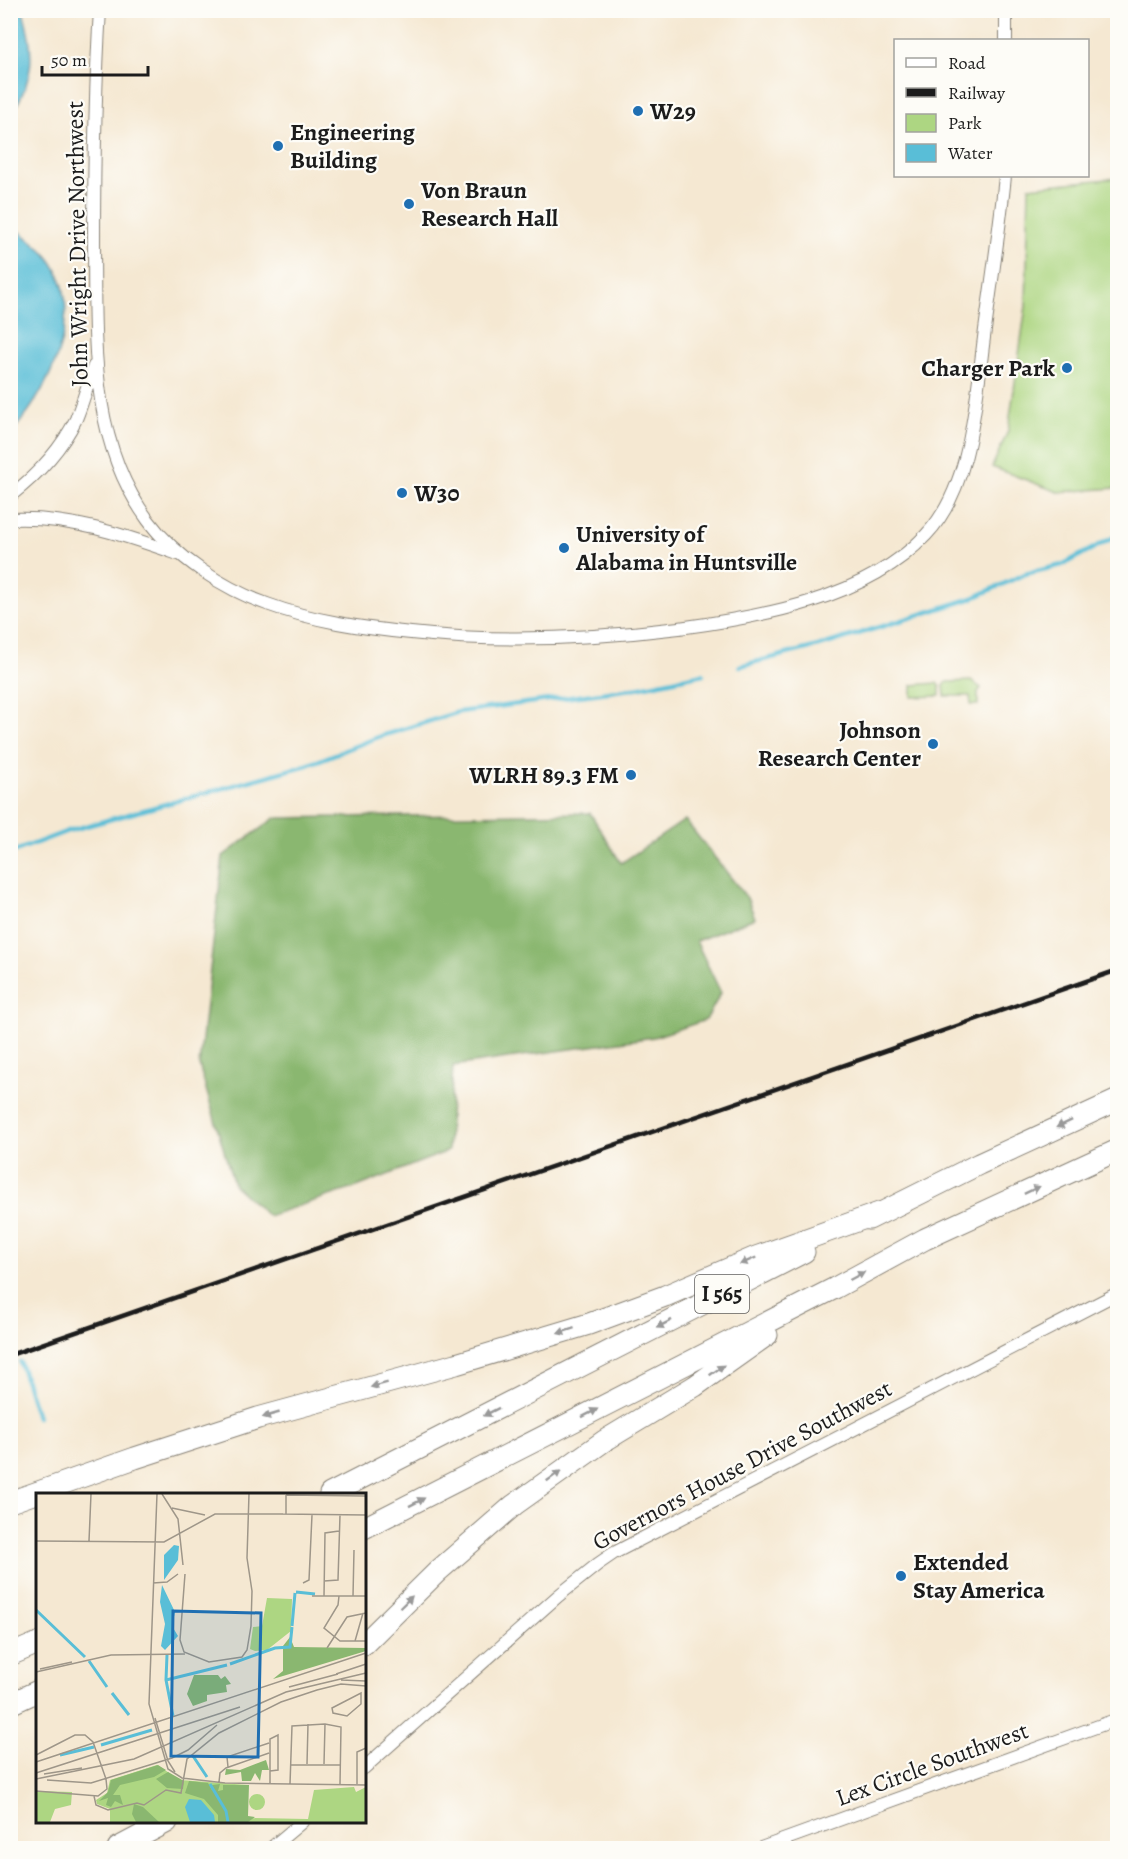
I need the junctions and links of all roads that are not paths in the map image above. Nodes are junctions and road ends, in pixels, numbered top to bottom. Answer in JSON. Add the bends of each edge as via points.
{"nodes":[{"id":1,"x":100,"y":10,"type":"edge"},
{"id":2,"x":1006,"y":10,"type":"edge"},
{"id":3,"x":1006,"y":39,"type":"edge"},
{"id":4,"x":1005,"y":177,"type":"edge"},
{"id":5,"x":95,"y":362,"type":"junction"},
{"id":6,"x":10,"y":496,"type":"edge"},
{"id":7,"x":10,"y":519,"type":"edge"},
{"id":8,"x":182,"y":555,"type":"junction"},
{"id":9,"x":1118,"y":1100,"type":"edge"},
{"id":10,"x":1118,"y":1150,"type":"edge"},
{"id":11,"x":882,"y":1212,"type":"junction"},
{"id":12,"x":834,"y":1288,"type":"junction"},
{"id":13,"x":1118,"y":1293,"type":"edge"},
{"id":14,"x":332,"y":1493,"type":"edge"},
{"id":15,"x":10,"y":1502,"type":"edge"},
{"id":16,"x":366,"y":1527,"type":"edge"},
{"id":17,"x":366,"y":1642,"type":"edge"},
{"id":18,"x":36,"y":1644,"type":"edge"},
{"id":19,"x":10,"y":1655,"type":"edge"},
{"id":20,"x":36,"y":1692,"type":"edge"},
{"id":21,"x":10,"y":1704,"type":"edge"},
{"id":22,"x":1118,"y":1719,"type":"edge"},
{"id":23,"x":366,"y":1766,"type":"edge"},
{"id":24,"x":163,"y":1823,"type":"edge"},
{"id":25,"x":301,"y":1823,"type":"edge"},
{"id":26,"x":118,"y":1848,"type":"edge"},
{"id":27,"x":271,"y":1848,"type":"edge"},
{"id":28,"x":762,"y":1848,"type":"edge"}],
"edges":[{"from":1,"to":5,"type":"street","name":"John Wright Drive Northwest","via":[[94,110]]},
{"from":2,"to":3,"type":"street"},
{"from":4,"to":8,"type":"street","name":"John Wright Drive Northwest","via":[[972,424],[959,476],[949,502],[927,534],[889,566],[847,588],[786,608],[717,623],[556,639],[468,639],[374,630],[311,618],[264,604],[221,583]]},
{"from":5,"to":6,"type":"street","via":[[75,419],[56,452]]},
{"from":5,"to":8,"type":"street","name":"John Wright Drive Northwest","via":[[108,437],[126,482],[148,521]]},
{"from":7,"to":8,"type":"street","via":[[81,525]]},
{"from":9,"to":11,"type":"highway","number":"I 565","one_way":true},
{"from":12,"to":10,"type":"highway","number":"I 565","one_way":true,"via":[[925,1239]]},
{"from":11,"to":14,"type":"highway","number":"I 565","one_way":true},
{"from":11,"to":15,"type":"highway","one_way":true,"via":[[589,1324],[258,1419]]},
{"from":16,"to":12,"type":"highway","number":"I 565","one_way":true},
{"from":17,"to":12,"type":"highway","one_way":true,"via":[[438,1571],[514,1505],[603,1441],[695,1386]]},
{"from":13,"to":23,"type":"street","name":"Governors House Drive Southwest","via":[[614,1553],[566,1590]]},
{"from":18,"to":19,"type":"highway"},
{"from":20,"to":21,"type":"highway"},
{"from":22,"to":28,"type":"street","name":"Lex Circle Southwest"},
{"from":24,"to":26,"type":"highway"},
{"from":25,"to":27,"type":"street"}]}
